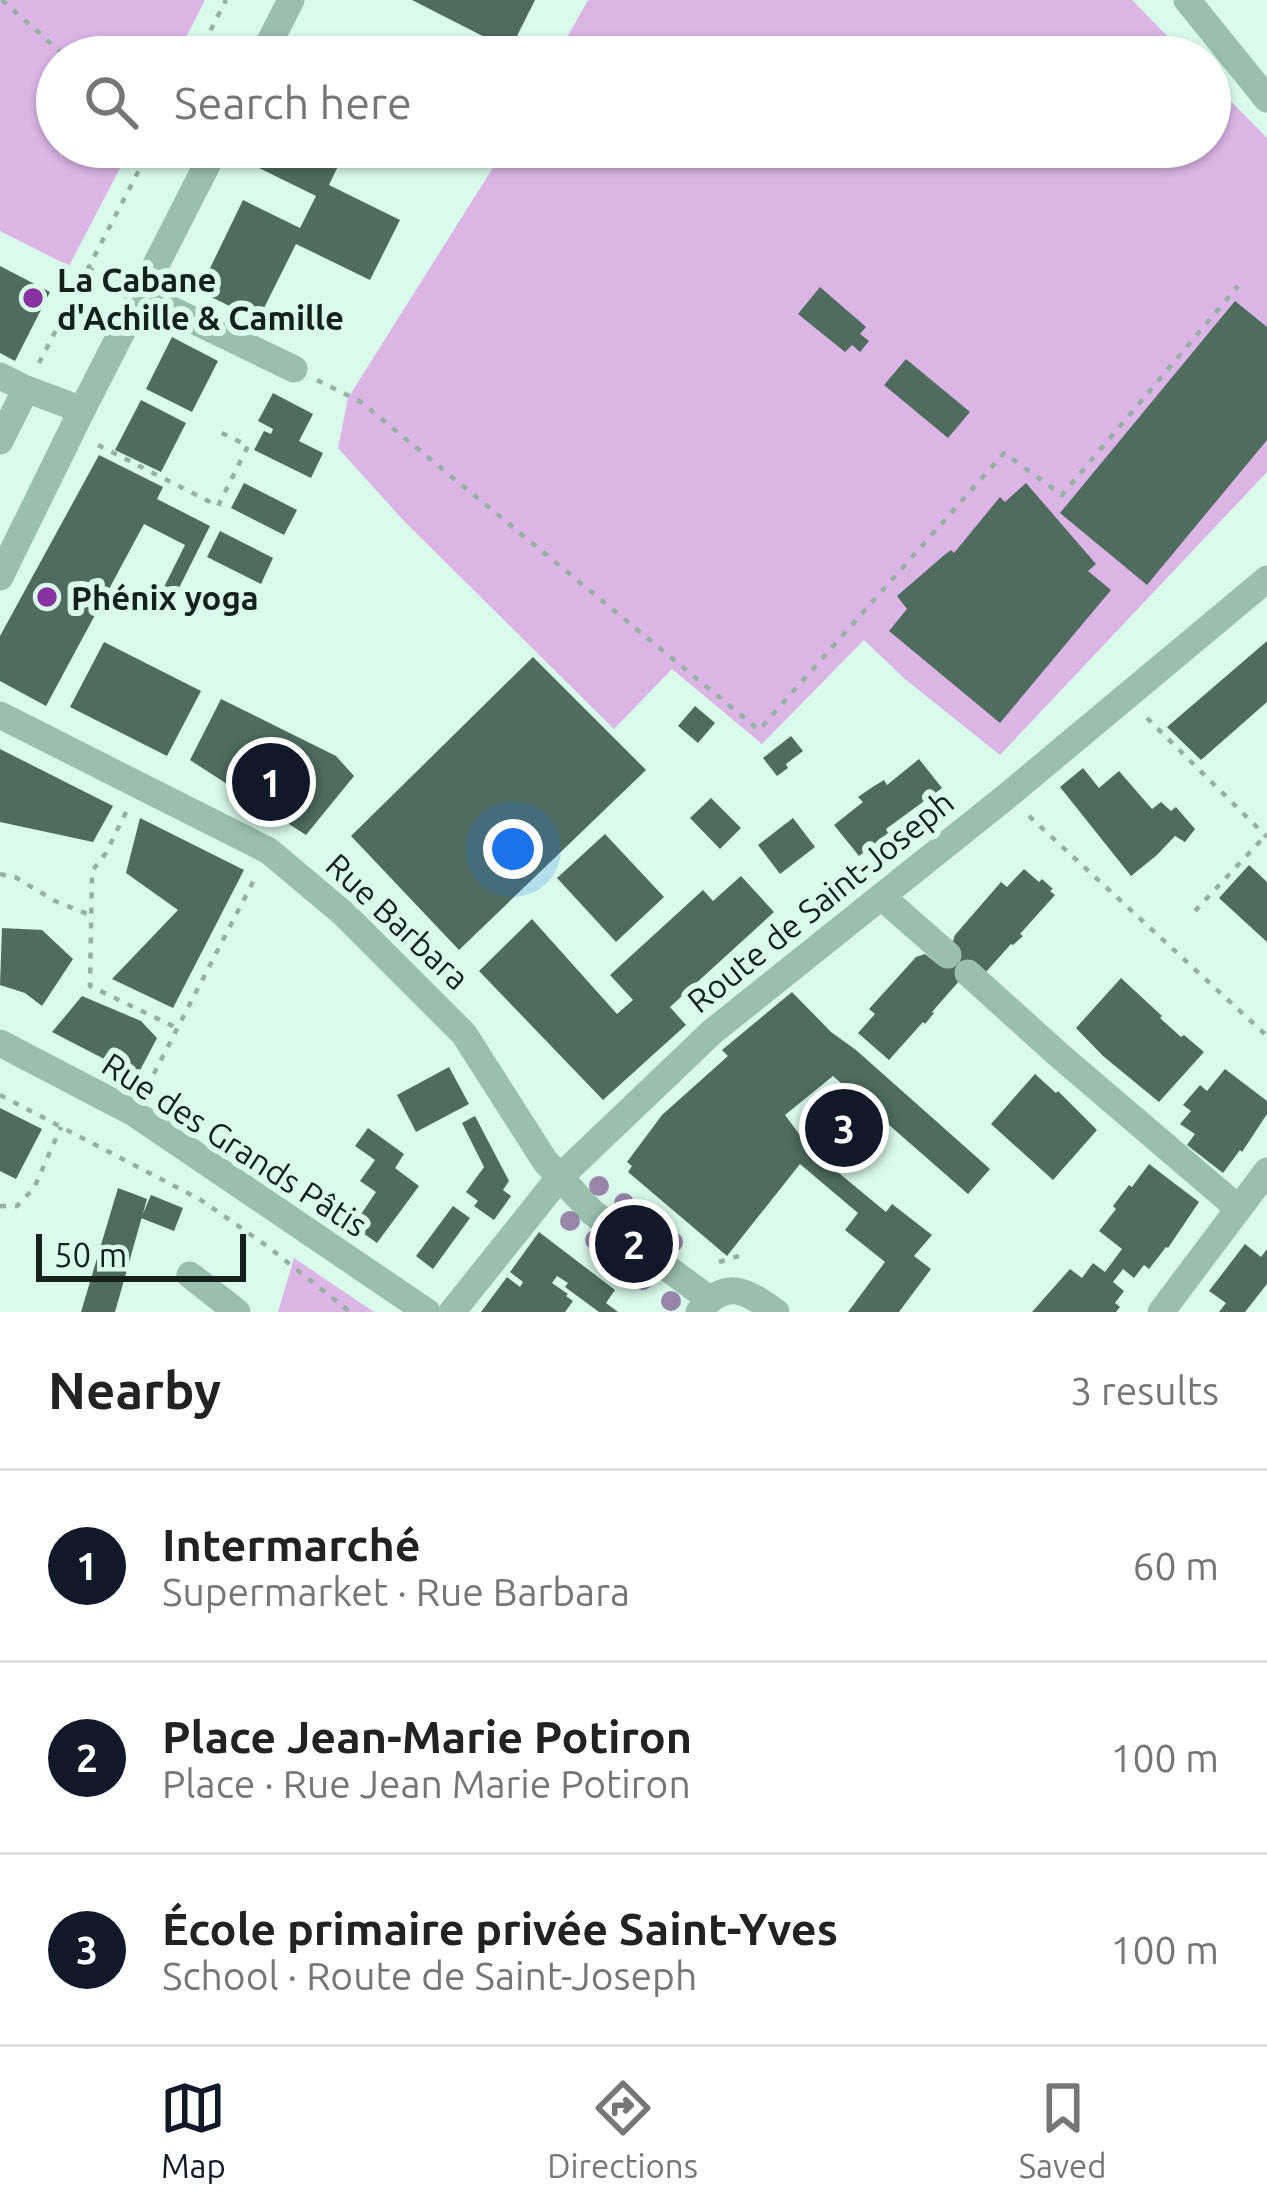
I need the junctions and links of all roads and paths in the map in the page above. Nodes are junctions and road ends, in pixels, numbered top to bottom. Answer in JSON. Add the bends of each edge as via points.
{"nodes":[{"id":1,"x":2,"y":0,"type":"edge"},
{"id":2,"x":226,"y":0,"type":"edge"},
{"id":3,"x":291,"y":0,"type":"edge"},
{"id":4,"x":1187,"y":0,"type":"edge"},
{"id":5,"x":42,"y":36,"type":"edge"},
{"id":6,"x":208,"y":36,"type":"edge"},
{"id":7,"x":273,"y":36,"type":"edge"},
{"id":8,"x":1216,"y":36,"type":"edge"},
{"id":9,"x":1231,"y":54,"type":"edge"},
{"id":10,"x":1267,"y":99,"type":"edge"},
{"id":11,"x":140,"y":168,"type":"edge"},
{"id":12,"x":179,"y":168,"type":"edge"},
{"id":13,"x":205,"y":168,"type":"edge"},
{"id":14,"x":199,"y":180,"type":"junction"},
{"id":15,"x":1238,"y":286,"type":"dead end"},
{"id":16,"x":141,"y":296,"type":"junction"},
{"id":17,"x":294,"y":368,"type":"joint"},
{"id":18,"x":0,"y":376,"type":"edge"},
{"id":19,"x":26,"y":389,"type":"junction"},
{"id":20,"x":77,"y":421,"type":"junction"},
{"id":21,"x":216,"y":430,"type":"dead end"},
{"id":22,"x":0,"y":441,"type":"edge"},
{"id":23,"x":0,"y":577,"type":"edge"},
{"id":24,"x":1267,"y":579,"type":"edge"},
{"id":25,"x":1126,"y":697,"type":"junction"},
{"id":26,"x":0,"y":715,"type":"edge"},
{"id":27,"x":140,"y":786,"type":"junction"},
{"id":28,"x":1007,"y":796,"type":"junction"},
{"id":29,"x":1266,"y":836,"type":"edge"},
{"id":30,"x":269,"y":851,"type":"junction"},
{"id":31,"x":0,"y":874,"type":"edge"},
{"id":32,"x":882,"y":896,"type":"junction"},
{"id":33,"x":1196,"y":911,"type":"dead end"},
{"id":34,"x":90,"y":915,"type":"junction"},
{"id":35,"x":177,"y":1028,"type":"junction"},
{"id":36,"x":1267,"y":1036,"type":"edge"},
{"id":37,"x":0,"y":1043,"type":"edge"},
{"id":38,"x":0,"y":1095,"type":"edge"},
{"id":39,"x":134,"y":1113,"type":"junction"},
{"id":40,"x":62,"y":1126,"type":"junction"},
{"id":41,"x":1267,"y":1171,"type":"edge"},
{"id":42,"x":559,"y":1178,"type":"junction"},
{"id":43,"x":0,"y":1206,"type":"edge"},
{"id":44,"x":1238,"y":1208,"type":"junction"},
{"id":45,"x":190,"y":1275,"type":"dead end"},
{"id":46,"x":704,"y":1306,"type":"edge"},
{"id":47,"x":237,"y":1312,"type":"edge"},
{"id":48,"x":350,"y":1312,"type":"edge"},
{"id":49,"x":428,"y":1312,"type":"edge"},
{"id":50,"x":452,"y":1312,"type":"edge"},
{"id":51,"x":776,"y":1312,"type":"edge"},
{"id":52,"x":1161,"y":1312,"type":"edge"}],
"edges":[{"from":1,"to":5,"type":"path"},
{"from":2,"to":6,"type":"path"},
{"from":3,"to":7,"type":"street"},
{"from":4,"to":8,"type":"street"},
{"from":9,"to":10,"type":"street"},
{"from":11,"to":19,"type":"path"},
{"from":12,"to":14,"type":"path"},
{"from":13,"to":14,"type":"street"},
{"from":14,"to":16,"type":"street"},
{"from":15,"to":17,"type":"path","via":[[1062,495],[1004,453],[759,730],[361,403]]},
{"from":16,"to":17,"type":"street"},
{"from":16,"to":20,"type":"street"},
{"from":18,"to":19,"type":"street"},
{"from":19,"to":20,"type":"street"},
{"from":19,"to":22,"type":"street"},
{"from":20,"to":21,"type":"path","via":[[218,506],[248,446]]},
{"from":20,"to":23,"type":"street"},
{"from":24,"to":25,"type":"street","name":"Route de Saint-Joseph"},
{"from":25,"to":28,"type":"street","name":"Route de Saint-Joseph"},
{"from":25,"to":29,"type":"path"},
{"from":26,"to":27,"type":"street","name":"Rue Barbara"},
{"from":27,"to":30,"type":"street","name":"Rue Barbara"},
{"from":27,"to":34,"type":"path","via":[[92,872]]},
{"from":28,"to":32,"type":"street","name":"Route de Saint-Joseph"},
{"from":28,"to":36,"type":"path"},
{"from":29,"to":33,"type":"path"},
{"from":30,"to":35,"type":"path"},
{"from":30,"to":42,"type":"street","name":"Rue Barbara","via":[[464,1034]]},
{"from":31,"to":34,"type":"path"},
{"from":32,"to":42,"type":"street","name":"Route de Saint-Joseph","via":[[712,1033]]},
{"from":32,"to":44,"type":"street"},
{"from":34,"to":35,"type":"path","via":[[90,986]]},
{"from":35,"to":39,"type":"path"},
{"from":37,"to":39,"type":"street","name":"Rue des Grands Pâtis"},
{"from":38,"to":40,"type":"path"},
{"from":39,"to":49,"type":"street","name":"Rue des Grands Pâtis"},
{"from":40,"to":43,"type":"path","via":[[34,1188],[17,1206]]},
{"from":40,"to":48,"type":"path","via":[[201,1200]]},
{"from":41,"to":44,"type":"street"},
{"from":42,"to":46,"type":"street","name":"Rue Barbara"},
{"from":42,"to":50,"type":"street","name":"Route de Saint-Joseph"},
{"from":44,"to":52,"type":"street"},
{"from":45,"to":47,"type":"street"},
{"from":46,"to":51,"type":"street","via":[[746,1290]]}]}
